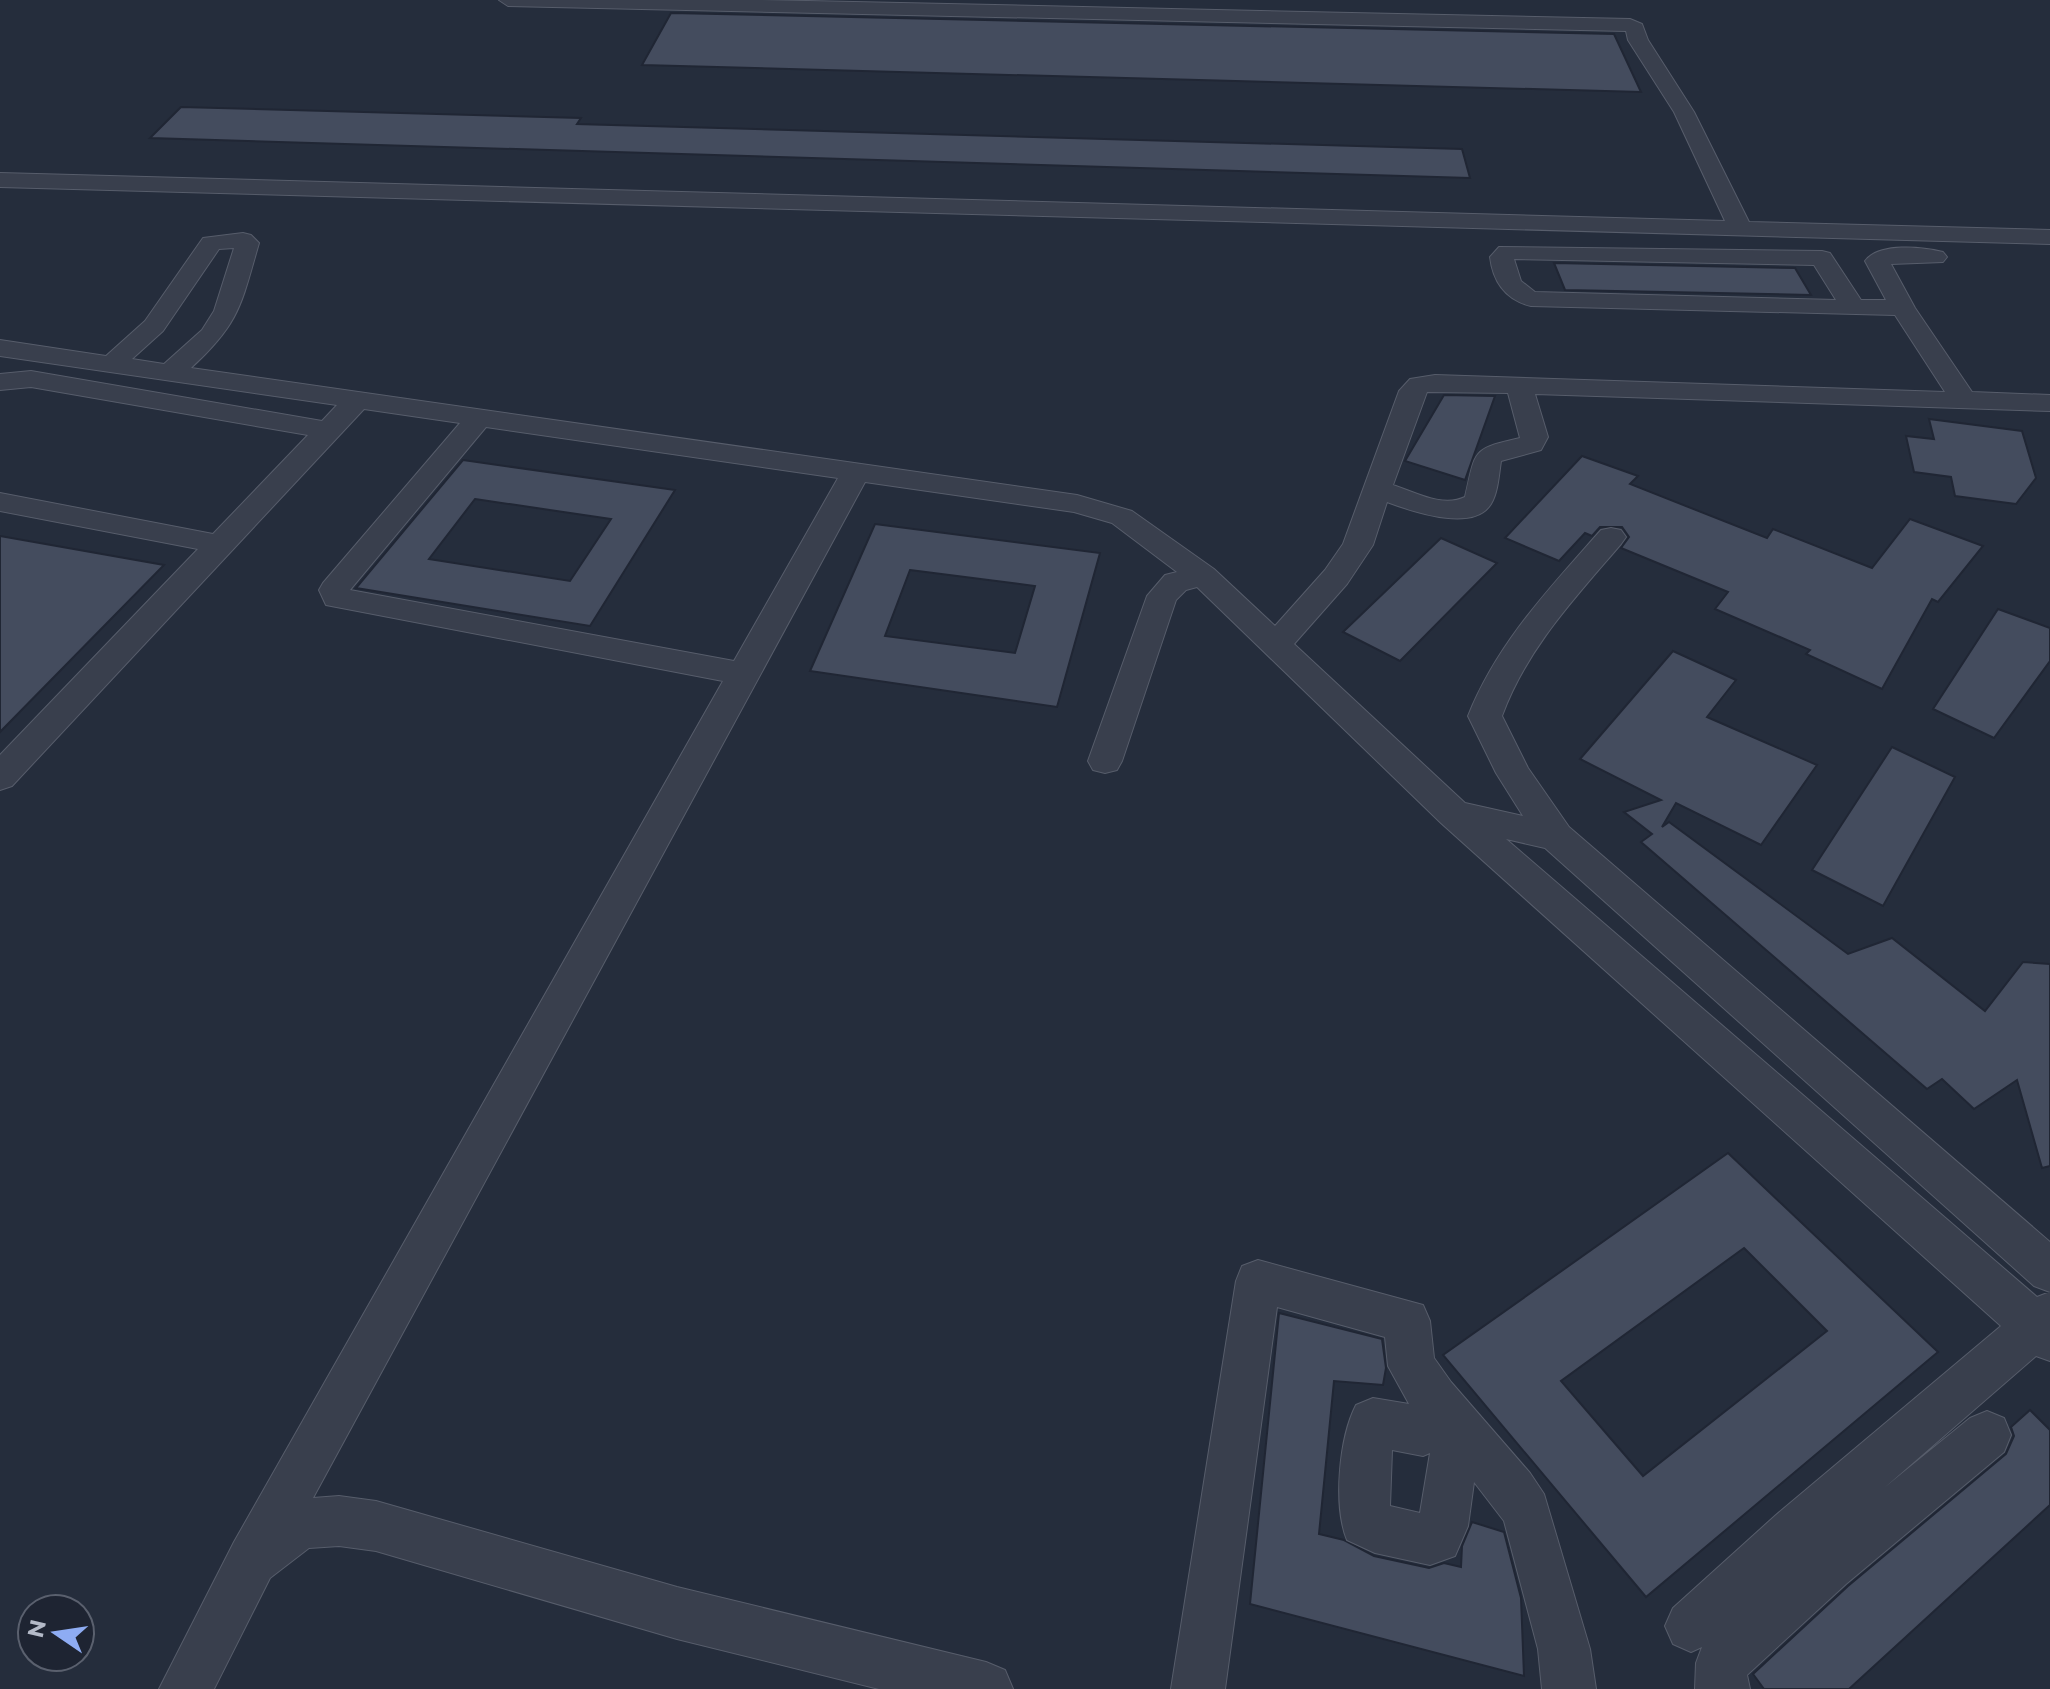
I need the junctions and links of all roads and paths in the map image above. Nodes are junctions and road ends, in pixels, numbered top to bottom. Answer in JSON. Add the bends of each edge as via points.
{"nodes":[{"id":1,"x":508,"y":0,"type":"edge"},
{"id":2,"x":0,"y":180,"type":"edge"},
{"id":3,"x":1741,"y":229,"type":"junction"},
{"id":4,"x":2050,"y":237,"type":"edge"},
{"id":5,"x":2050,"y":261,"type":"edge"},
{"id":6,"x":1853,"y":307,"type":"junction"},
{"id":7,"x":1903,"y":308,"type":"junction"},
{"id":8,"x":0,"y":348,"type":"edge"},
{"id":9,"x":113,"y":363,"type":"junction"},
{"id":10,"x":172,"y":371,"type":"junction"},
{"id":11,"x":0,"y":382,"type":"edge"},
{"id":12,"x":1519,"y":386,"type":"junction"},
{"id":13,"x":359,"y":398,"type":"junction"},
{"id":14,"x":1964,"y":400,"type":"junction"},
{"id":15,"x":2050,"y":403,"type":"edge"},
{"id":16,"x":480,"y":416,"type":"junction"},
{"id":17,"x":327,"y":430,"type":"junction"},
{"id":18,"x":856,"y":472,"type":"junction"},
{"id":19,"x":1378,"y":489,"type":"junction"},
{"id":20,"x":0,"y":502,"type":"edge"},
{"id":21,"x":1611,"y":537,"type":"dead end"},
{"id":22,"x":219,"y":544,"type":"junction"},
{"id":23,"x":1203,"y":576,"type":"junction"},
{"id":24,"x":1277,"y":643,"type":"junction"},
{"id":25,"x":744,"y":674,"type":"junction"},
{"id":26,"x":1105,"y":761,"type":"dead end"},
{"id":27,"x":0,"y":777,"type":"edge"},
{"id":28,"x":1454,"y":814,"type":"junction"},
{"id":29,"x":1556,"y":837,"type":"junction"},
{"id":30,"x":1807,"y":1057,"type":"junction"},
{"id":31,"x":1766,"y":1091,"type":"junction"},
{"id":32,"x":2050,"y":1271,"type":"edge"},
{"id":33,"x":2045,"y":1326,"type":"edge"},
{"id":34,"x":1987,"y":1435,"type":"dead end"},
{"id":35,"x":1811,"y":1549,"type":"junction"},
{"id":36,"x":252,"y":1560,"type":"junction"},
{"id":37,"x":1691,"y":1626,"type":"dead end"},
{"id":38,"x":855,"y":1673,"type":"edge"},
{"id":39,"x":186,"y":1689,"type":"edge"},
{"id":40,"x":986,"y":1689,"type":"edge"},
{"id":41,"x":1198,"y":1689,"type":"edge"},
{"id":42,"x":1569,"y":1689,"type":"edge"},
{"id":43,"x":1723,"y":1689,"type":"edge"}],
"edges":[{"from":1,"to":3,"type":"street","via":[[1630,25],[1684,112]]},
{"from":2,"to":3,"type":"street"},
{"from":3,"to":4,"type":"street"},
{"from":5,"to":7,"type":"street","via":[[1890,256],[1877,261]]},
{"from":6,"to":6,"type":"street","via":[[1822,258],[1507,252],[1502,257],[1504,274],[1518,294],[1531,299]]},
{"from":6,"to":7,"type":"street"},
{"from":7,"to":14,"type":"street"},
{"from":8,"to":9,"type":"street"},
{"from":9,"to":10,"type":"street"},
{"from":9,"to":10,"type":"street","via":[[154,326],[211,243],[243,240],[247,243],[227,311],[212,335]]},
{"from":10,"to":13,"type":"street"},
{"from":11,"to":17,"type":"street","via":[[31,379]]},
{"from":12,"to":14,"type":"street"},
{"from":12,"to":19,"type":"street","via":[[1419,385],[1412,391]]},
{"from":12,"to":19,"type":"street","via":[[1534,437],[1531,444],[1488,457],[1478,502],[1451,512]]},
{"from":13,"to":16,"type":"street"},
{"from":13,"to":17,"type":"street"},
{"from":14,"to":15,"type":"street"},
{"from":16,"to":18,"type":"street"},
{"from":16,"to":25,"type":"street","via":[[334,590],[337,598]]},
{"from":17,"to":22,"type":"street"},
{"from":18,"to":23,"type":"street","via":[[1077,504],[1122,517]]},
{"from":18,"to":25,"type":"street"},
{"from":19,"to":24,"type":"street","via":[[1358,545]]},
{"from":20,"to":22,"type":"street"},
{"from":21,"to":29,"type":"street","via":[[1509,658],[1485,716],[1513,773]]},
{"from":22,"to":27,"type":"street"},
{"from":23,"to":24,"type":"street"},
{"from":23,"to":26,"type":"street","via":[[1176,582],[1162,596]]},
{"from":24,"to":28,"type":"street"},
{"from":25,"to":36,"type":"street"},
{"from":28,"to":29,"type":"street"},
{"from":28,"to":31,"type":"street"},
{"from":29,"to":30,"type":"street"},
{"from":30,"to":31,"type":"street"},
{"from":30,"to":32,"type":"street"},
{"from":31,"to":33,"type":"street"},
{"from":33,"to":35,"type":"street"},
{"from":34,"to":35,"type":"street"},
{"from":35,"to":37,"type":"street"},
{"from":35,"to":43,"type":"street","via":[[1722,1663]]},
{"from":36,"to":38,"type":"street","via":[[300,1524],[339,1521],[376,1526],[677,1613]]},
{"from":36,"to":39,"type":"street"},
{"from":38,"to":40,"type":"street"},
{"from":41,"to":42,"type":"street","via":[[1258,1281],[1407,1321],[1411,1366],[1526,1512],[1564,1649]]}]}
